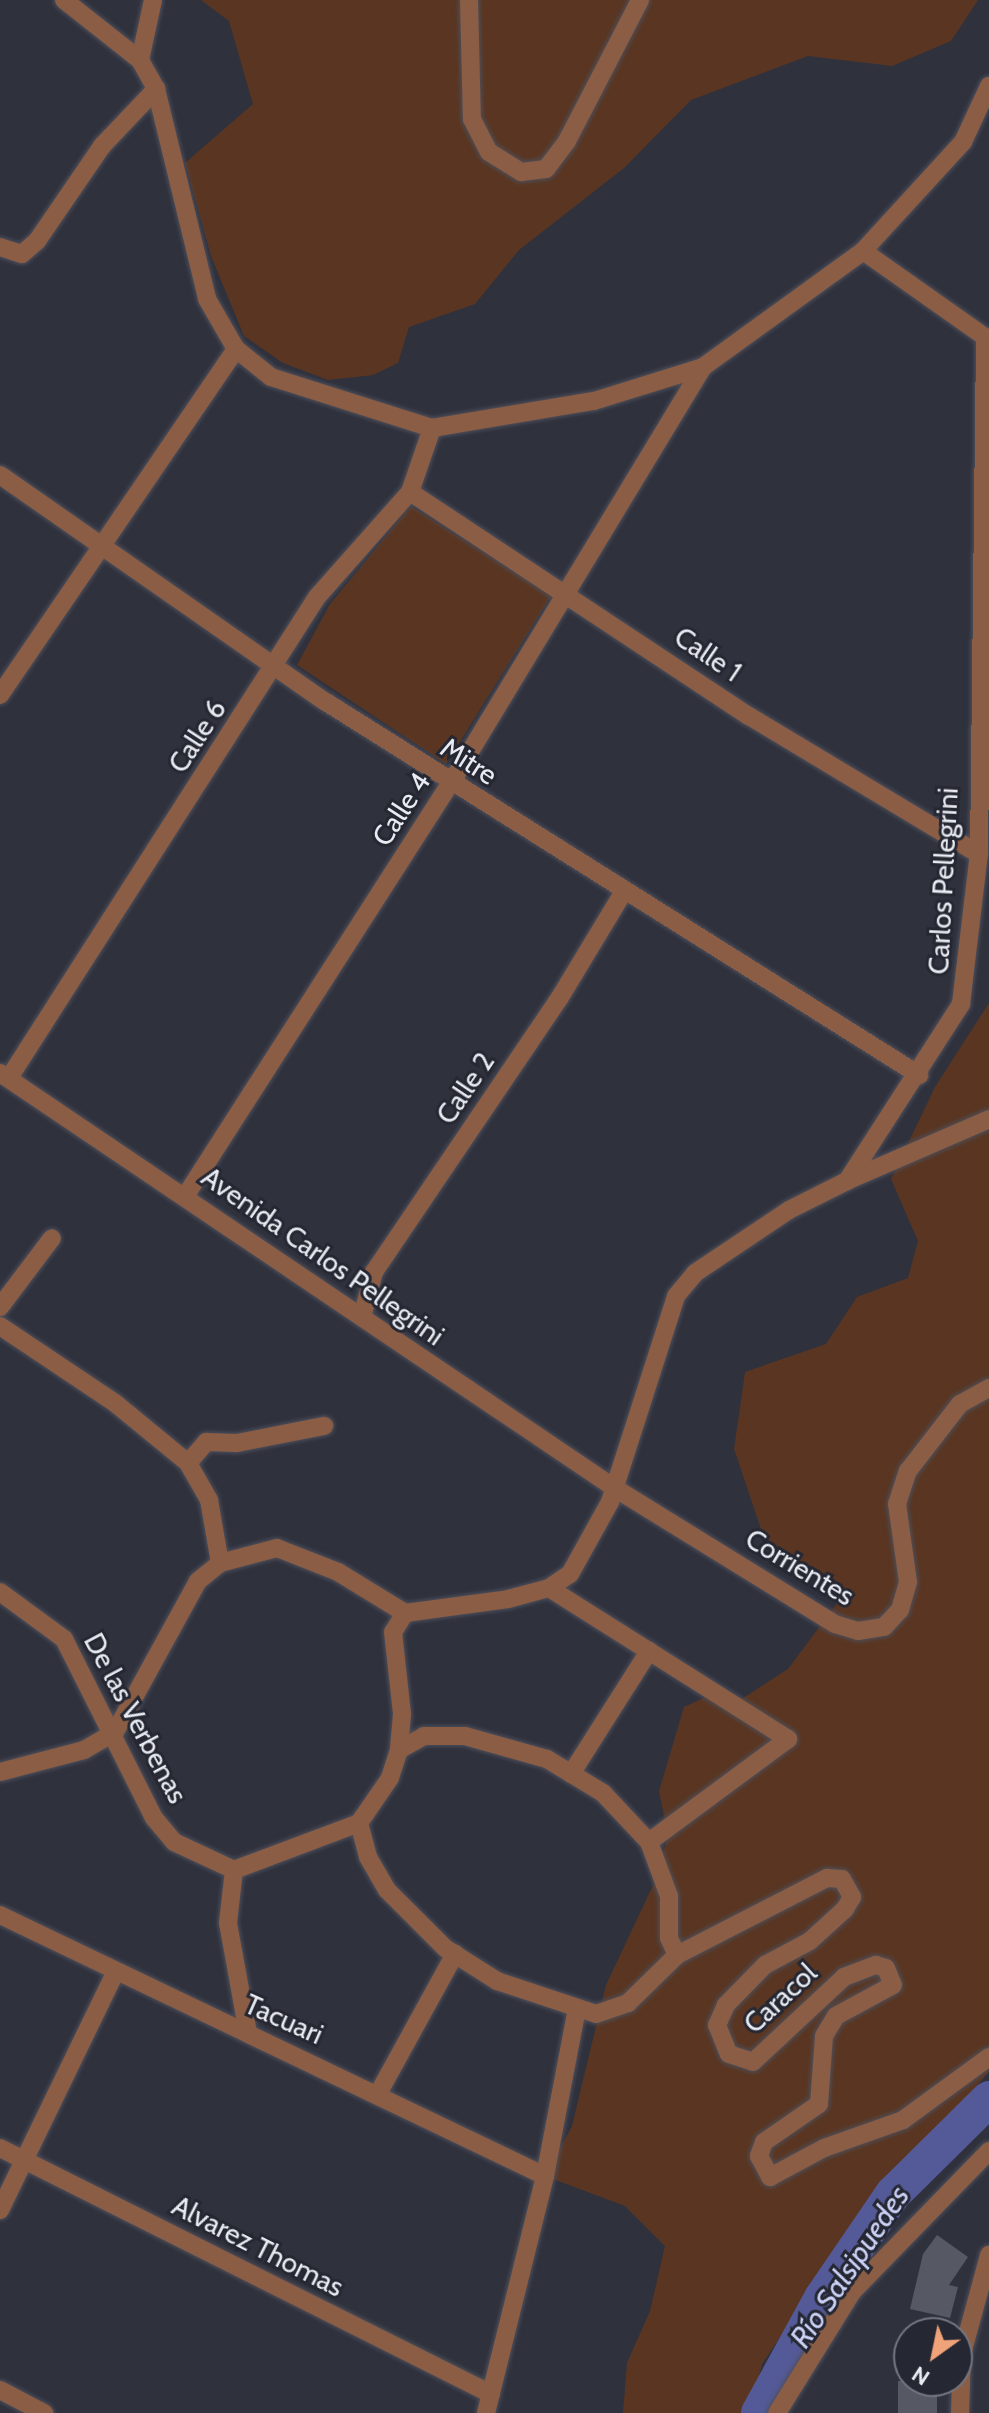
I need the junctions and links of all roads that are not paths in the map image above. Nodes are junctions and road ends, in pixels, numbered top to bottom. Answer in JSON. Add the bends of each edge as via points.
{"nodes":[{"id":1,"x":64,"y":0,"type":"edge"},
{"id":2,"x":153,"y":0,"type":"edge"},
{"id":3,"x":469,"y":0,"type":"edge"},
{"id":4,"x":640,"y":0,"type":"edge"},
{"id":5,"x":140,"y":60,"type":"junction"},
{"id":6,"x":989,"y":86,"type":"edge"},
{"id":7,"x":156,"y":89,"type":"junction"},
{"id":8,"x":0,"y":247,"type":"edge"},
{"id":9,"x":863,"y":251,"type":"junction"},
{"id":10,"x":987,"y":340,"type":"edge"},
{"id":11,"x":236,"y":349,"type":"junction"},
{"id":12,"x":703,"y":367,"type":"junction"},
{"id":13,"x":432,"y":428,"type":"junction"},
{"id":14,"x":0,"y":475,"type":"edge"},
{"id":15,"x":410,"y":492,"type":"junction"},
{"id":16,"x":102,"y":546,"type":"junction"},
{"id":17,"x":568,"y":592,"type":"junction"},
{"id":18,"x":275,"y":665,"type":"junction"},
{"id":19,"x":0,"y":695,"type":"edge"},
{"id":20,"x":451,"y":783,"type":"junction"},
{"id":21,"x":979,"y":854,"type":"junction"},
{"id":22,"x":623,"y":893,"type":"junction"},
{"id":23,"x":919,"y":1075,"type":"junction"},
{"id":24,"x":4,"y":1076,"type":"edge"},
{"id":25,"x":989,"y":1119,"type":"edge"},
{"id":26,"x":847,"y":1181,"type":"junction"},
{"id":27,"x":186,"y":1195,"type":"junction"},
{"id":28,"x":52,"y":1238,"type":"dead end"},
{"id":29,"x":0,"y":1307,"type":"edge"},
{"id":30,"x":362,"y":1317,"type":"junction"},
{"id":31,"x":0,"y":1326,"type":"edge"},
{"id":32,"x":989,"y":1388,"type":"edge"},
{"id":33,"x":324,"y":1426,"type":"dead end"},
{"id":34,"x":188,"y":1463,"type":"junction"},
{"id":35,"x":613,"y":1487,"type":"junction"},
{"id":36,"x":220,"y":1563,"type":"junction"},
{"id":37,"x":549,"y":1588,"type":"junction"},
{"id":38,"x":0,"y":1592,"type":"edge"},
{"id":39,"x":405,"y":1613,"type":"junction"},
{"id":40,"x":649,"y":1651,"type":"junction"},
{"id":41,"x":115,"y":1732,"type":"junction"},
{"id":42,"x":399,"y":1750,"type":"junction"},
{"id":43,"x":0,"y":1772,"type":"edge"},
{"id":44,"x":571,"y":1774,"type":"junction"},
{"id":45,"x":359,"y":1823,"type":"junction"},
{"id":46,"x":649,"y":1842,"type":"junction"},
{"id":47,"x":234,"y":1870,"type":"junction"},
{"id":48,"x":0,"y":1915,"type":"edge"},
{"id":49,"x":455,"y":1954,"type":"junction"},
{"id":50,"x":677,"y":1955,"type":"junction"},
{"id":51,"x":115,"y":1973,"type":"junction"},
{"id":52,"x":577,"y":2009,"type":"junction"},
{"id":53,"x":248,"y":2033,"type":"junction"},
{"id":54,"x":989,"y":2057,"type":"edge"},
{"id":55,"x":379,"y":2092,"type":"junction"},
{"id":56,"x":0,"y":2148,"type":"edge"},
{"id":57,"x":984,"y":2158,"type":"edge"},
{"id":58,"x":24,"y":2160,"type":"junction"},
{"id":59,"x":545,"y":2176,"type":"junction"},
{"id":60,"x":989,"y":2184,"type":"edge"},
{"id":61,"x":0,"y":2210,"type":"edge"},
{"id":62,"x":989,"y":2255,"type":"edge"},
{"id":63,"x":0,"y":2390,"type":"edge"},
{"id":64,"x":491,"y":2394,"type":"junction"},
{"id":65,"x":44,"y":2413,"type":"edge"},
{"id":66,"x":486,"y":2413,"type":"edge"},
{"id":67,"x":777,"y":2413,"type":"edge"},
{"id":68,"x":960,"y":2413,"type":"edge"}],
"edges":[{"from":1,"to":5,"type":"street"},
{"from":2,"to":5,"type":"street"},
{"from":3,"to":4,"type":"street","via":[[472,119],[489,152],[521,172],[546,169],[567,141]]},
{"from":5,"to":7,"type":"street"},
{"from":6,"to":9,"type":"street","via":[[963,142]]},
{"from":7,"to":8,"type":"street","via":[[102,146],[22,254]]},
{"from":7,"to":11,"type":"street","via":[[207,299]]},
{"from":9,"to":10,"type":"street","name":"Carlos Pellegrini"},
{"from":9,"to":12,"type":"street"},
{"from":10,"to":21,"type":"street","name":"Carlos Pellegrini"},
{"from":11,"to":13,"type":"street","via":[[271,377]]},
{"from":11,"to":16,"type":"street"},
{"from":12,"to":13,"type":"street","via":[[594,401]]},
{"from":12,"to":17,"type":"street","name":"Calle 4"},
{"from":13,"to":15,"type":"street","name":"Calle 6"},
{"from":14,"to":16,"type":"street","name":"Mitre"},
{"from":15,"to":17,"type":"street","name":"Calle 1"},
{"from":15,"to":18,"type":"street","name":"Calle 6","via":[[317,597]]},
{"from":16,"to":18,"type":"street","name":"Mitre"},
{"from":16,"to":19,"type":"street"},
{"from":17,"to":20,"type":"street","name":"Calle 4"},
{"from":17,"to":21,"type":"street","name":"Calle 1","via":[[749,716]]},
{"from":18,"to":20,"type":"street","name":"Mitre"},
{"from":18,"to":24,"type":"street","name":"Calle 6"},
{"from":20,"to":22,"type":"street","name":"Mitre"},
{"from":20,"to":27,"type":"street","name":"Calle 4"},
{"from":21,"to":23,"type":"street","name":"Carlos Pellegrini","via":[[961,1004]]},
{"from":22,"to":23,"type":"street","name":"Mitre"},
{"from":22,"to":30,"type":"street","name":"Calle 2","via":[[559,999],[374,1272]]},
{"from":23,"to":26,"type":"street","name":"Carlos Pellegrini"},
{"from":24,"to":27,"type":"street","name":"Avenida Carlos Pellegrini"},
{"from":25,"to":26,"type":"street"},
{"from":26,"to":35,"type":"street","name":"Carlos Pellegrini","via":[[731,1249],[676,1296]]},
{"from":27,"to":30,"type":"street","name":"Avenida Carlos Pellegrini"},
{"from":28,"to":29,"type":"street"},
{"from":30,"to":35,"type":"street","name":"Avenida Carlos Pellegrini"},
{"from":31,"to":34,"type":"street"},
{"from":32,"to":35,"type":"street","name":"Corrientes","via":[[960,1404],[908,1471],[897,1504],[908,1582],[900,1610],[884,1627],[858,1631],[835,1624]]},
{"from":33,"to":34,"type":"street","via":[[237,1443],[206,1442]]},
{"from":34,"to":36,"type":"street","via":[[209,1500]]},
{"from":35,"to":37,"type":"street","name":"Carlos Pellegrini","via":[[588,1549],[570,1574]]},
{"from":36,"to":39,"type":"street","via":[[277,1548],[338,1572]]},
{"from":36,"to":41,"type":"street","via":[[198,1581]]},
{"from":37,"to":39,"type":"street"},
{"from":37,"to":40,"type":"street"},
{"from":38,"to":41,"type":"street","name":"De las Verbenas","via":[[64,1639]]},
{"from":39,"to":42,"type":"street","via":[[393,1632],[402,1714]]},
{"from":40,"to":44,"type":"street"},
{"from":40,"to":46,"type":"street","via":[[788,1739]]},
{"from":41,"to":43,"type":"street","via":[[84,1750]]},
{"from":41,"to":47,"type":"street","name":"De las Verbenas","via":[[154,1818],[174,1842]]},
{"from":42,"to":44,"type":"street","via":[[424,1736],[465,1736],[547,1759]]},
{"from":42,"to":45,"type":"street","via":[[390,1778]]},
{"from":44,"to":46,"type":"street","via":[[603,1793]]},
{"from":45,"to":47,"type":"street"},
{"from":45,"to":49,"type":"street","via":[[368,1857],[387,1890]]},
{"from":46,"to":50,"type":"street","via":[[669,1896],[669,1938]]},
{"from":47,"to":53,"type":"street","via":[[228,1923]]},
{"from":48,"to":51,"type":"street","name":"Tacuari"},
{"from":49,"to":52,"type":"street","via":[[497,1981]]},
{"from":49,"to":55,"type":"street"},
{"from":50,"to":52,"type":"street","name":"Caracol","via":[[628,2003],[596,2014]]},
{"from":50,"to":54,"type":"street","name":"Caracol","via":[[827,1878],[851,1886],[845,1909],[810,1941],[765,1965],[726,2005],[717,2025],[729,2054],[753,2062],[844,1977],[876,1965],[893,1985],[836,2016],[824,2036],[819,2104],[764,2142],[759,2156],[770,2177],[824,2148],[903,2120]]},
{"from":51,"to":53,"type":"street","name":"Tacuari"},
{"from":51,"to":58,"type":"street"},
{"from":52,"to":59,"type":"street"},
{"from":53,"to":55,"type":"street","name":"Tacuari"},
{"from":55,"to":59,"type":"street","name":"Tacuari"},
{"from":56,"to":58,"type":"street","name":"Alvarez Thomas"},
{"from":57,"to":60,"type":"street"},
{"from":57,"to":67,"type":"street","via":[[852,2292]]},
{"from":58,"to":61,"type":"street"},
{"from":58,"to":64,"type":"street","name":"Alvarez Thomas"},
{"from":59,"to":64,"type":"street"},
{"from":62,"to":68,"type":"street","via":[[962,2354]]},
{"from":63,"to":65,"type":"street"},
{"from":64,"to":66,"type":"street"}]}
